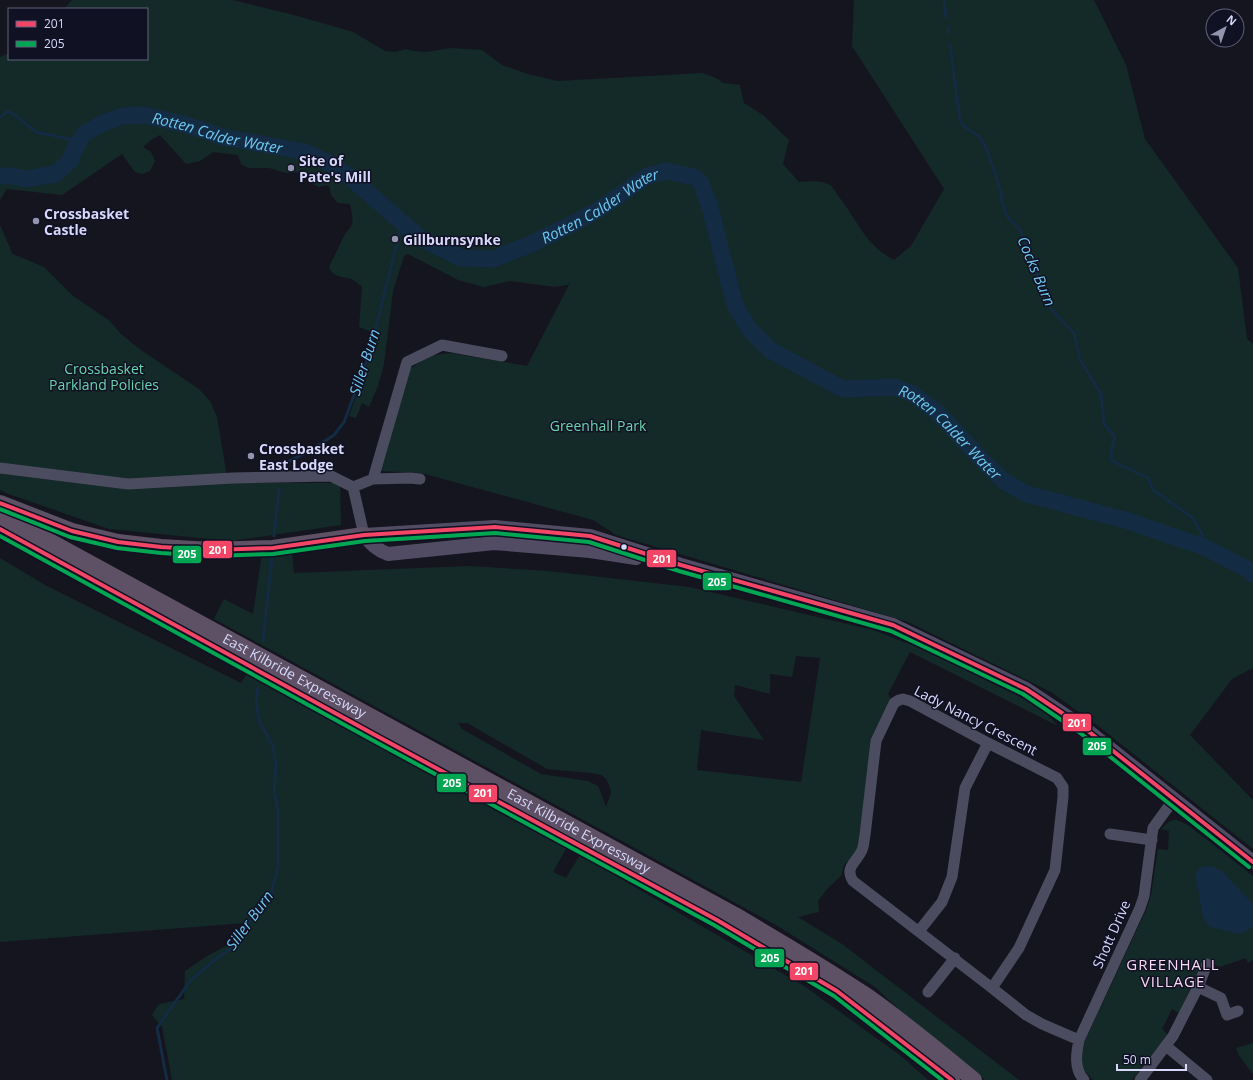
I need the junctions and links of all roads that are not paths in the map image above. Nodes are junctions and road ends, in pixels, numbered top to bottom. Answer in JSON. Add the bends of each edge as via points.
{"nodes":[{"id":1,"x":502,"y":356,"type":"dead end"},
{"id":2,"x":0,"y":468,"type":"edge"},
{"id":3,"x":373,"y":479,"type":"junction"},
{"id":4,"x":420,"y":479,"type":"dead end"},
{"id":5,"x":353,"y":487,"type":"junction"},
{"id":6,"x":0,"y":503,"type":"edge"},
{"id":7,"x":0,"y":514,"type":"edge"},
{"id":8,"x":0,"y":529,"type":"edge"},
{"id":9,"x":364,"y":535,"type":"junction"},
{"id":10,"x":681,"y":565,"type":"junction"},
{"id":11,"x":988,"y":743,"type":"junction"},
{"id":12,"x":1174,"y":799,"type":"junction"},
{"id":13,"x":1110,"y":834,"type":"dead end"},
{"id":14,"x":1152,"y":840,"type":"junction"},
{"id":15,"x":1253,"y":862,"type":"edge"},
{"id":16,"x":919,"y":931,"type":"junction"},
{"id":17,"x":954,"y":958,"type":"junction"},
{"id":18,"x":1207,"y":964,"type":"dead end"},
{"id":19,"x":1198,"y":987,"type":"junction"},
{"id":20,"x":992,"y":988,"type":"junction"},
{"id":21,"x":928,"y":992,"type":"dead end"},
{"id":22,"x":1238,"y":1011,"type":"dead end"},
{"id":23,"x":1079,"y":1040,"type":"junction"},
{"id":24,"x":1166,"y":1046,"type":"junction"},
{"id":25,"x":952,"y":1080,"type":"edge"},
{"id":26,"x":974,"y":1080,"type":"edge"},
{"id":27,"x":1084,"y":1080,"type":"edge"},
{"id":28,"x":1140,"y":1080,"type":"edge"},
{"id":29,"x":1207,"y":1080,"type":"edge"}],
"edges":[{"from":1,"to":3,"type":"street","via":[[442,346],[407,362]]},
{"from":2,"to":5,"type":"street","via":[[128,484],[331,476]]},
{"from":3,"to":4,"type":"street"},
{"from":3,"to":5,"type":"street"},
{"from":5,"to":9,"type":"street"},
{"from":6,"to":9,"type":"highway","via":[[72,531],[118,542],[161,547],[211,550],[273,548]]},
{"from":7,"to":26,"type":"highway","name":"East Kilbride Expressway","via":[[741,918],[866,995]]},
{"from":8,"to":25,"type":"highway","name":"East Kilbride Expressway","via":[[717,920],[837,991]]},
{"from":9,"to":10,"type":"main road","via":[[495,527],[590,536]]},
{"from":9,"to":10,"type":"main road","via":[[378,550],[388,554],[494,543],[590,551]]},
{"from":10,"to":12,"type":"main road","via":[[893,625],[1026,689],[1083,727]]},
{"from":11,"to":16,"type":"street","via":[[965,788],[952,877],[942,902]]},
{"from":11,"to":16,"type":"street","name":"Lady Nancy Crescent","via":[[903,699],[894,703],[876,741],[865,835],[862,850],[849,871],[850,876],[853,881]]},
{"from":11,"to":20,"type":"street","name":"Lady Nancy Crescent","via":[[1057,778],[1063,787],[1055,870],[1018,948]]},
{"from":12,"to":14,"type":"street","name":"Shott Drive","via":[[1153,828]]},
{"from":12,"to":15,"type":"main road"},
{"from":13,"to":14,"type":"street"},
{"from":14,"to":23,"type":"street","name":"Shott Drive","via":[[1140,908]]},
{"from":16,"to":17,"type":"street","name":"Lady Nancy Crescent"},
{"from":17,"to":20,"type":"street","name":"Lady Nancy Crescent"},
{"from":17,"to":21,"type":"street"},
{"from":18,"to":19,"type":"street"},
{"from":19,"to":22,"type":"street","via":[[1221,998],[1227,1015]]},
{"from":19,"to":24,"type":"street"},
{"from":20,"to":23,"type":"street","name":"Lady Nancy Crescent","via":[[1042,1024]]},
{"from":23,"to":27,"type":"street","name":"Shott Drive","via":[[1076,1053],[1077,1067]]},
{"from":24,"to":28,"type":"street"},
{"from":24,"to":29,"type":"street"}]}
